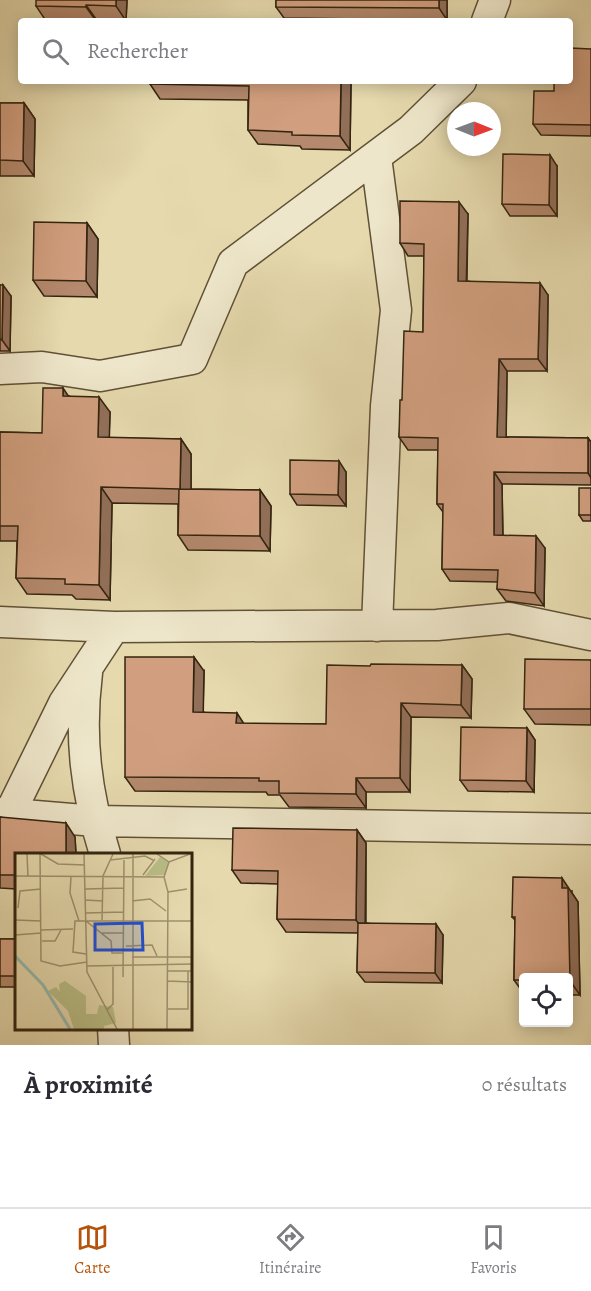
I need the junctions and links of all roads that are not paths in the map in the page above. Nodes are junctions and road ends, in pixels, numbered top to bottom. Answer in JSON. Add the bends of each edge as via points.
{"nodes":[{"id":1,"x":495,"y":0,"type":"edge"},
{"id":2,"x":489,"y":18,"type":"edge"},
{"id":3,"x":458,"y":84,"type":"edge"},
{"id":4,"x":376,"y":157,"type":"junction"},
{"id":5,"x":0,"y":369,"type":"edge"},
{"id":6,"x":0,"y":622,"type":"edge"},
{"id":7,"x":377,"y":626,"type":"junction"},
{"id":8,"x":114,"y":627,"type":"junction"},
{"id":9,"x":591,"y":635,"type":"edge"},
{"id":10,"x":87,"y":667,"type":"junction"},
{"id":11,"x":5,"y":813,"type":"edge"},
{"id":12,"x":95,"y":821,"type":"junction"},
{"id":13,"x":591,"y":829,"type":"edge"},
{"id":14,"x":104,"y":853,"type":"edge"},
{"id":15,"x":113,"y":1030,"type":"edge"},
{"id":16,"x":114,"y":1045,"type":"edge"}],
"edges":[{"from":1,"to":2,"type":"street"},
{"from":3,"to":4,"type":"street","via":[[411,130]]},
{"from":4,"to":5,"type":"street","via":[[233,263],[192,359],[100,376],[42,367]]},
{"from":4,"to":7,"type":"street","via":[[396,310],[386,406]]},
{"from":6,"to":8,"type":"street"},
{"from":7,"to":8,"type":"street"},
{"from":7,"to":9,"type":"street","via":[[509,618]]},
{"from":8,"to":10,"type":"street"},
{"from":10,"to":11,"type":"street","via":[[63,703]]},
{"from":10,"to":12,"type":"street","via":[[82,708],[84,760]]},
{"from":11,"to":12,"type":"street"},
{"from":12,"to":13,"type":"street"},
{"from":12,"to":14,"type":"street"},
{"from":15,"to":16,"type":"street"}]}
